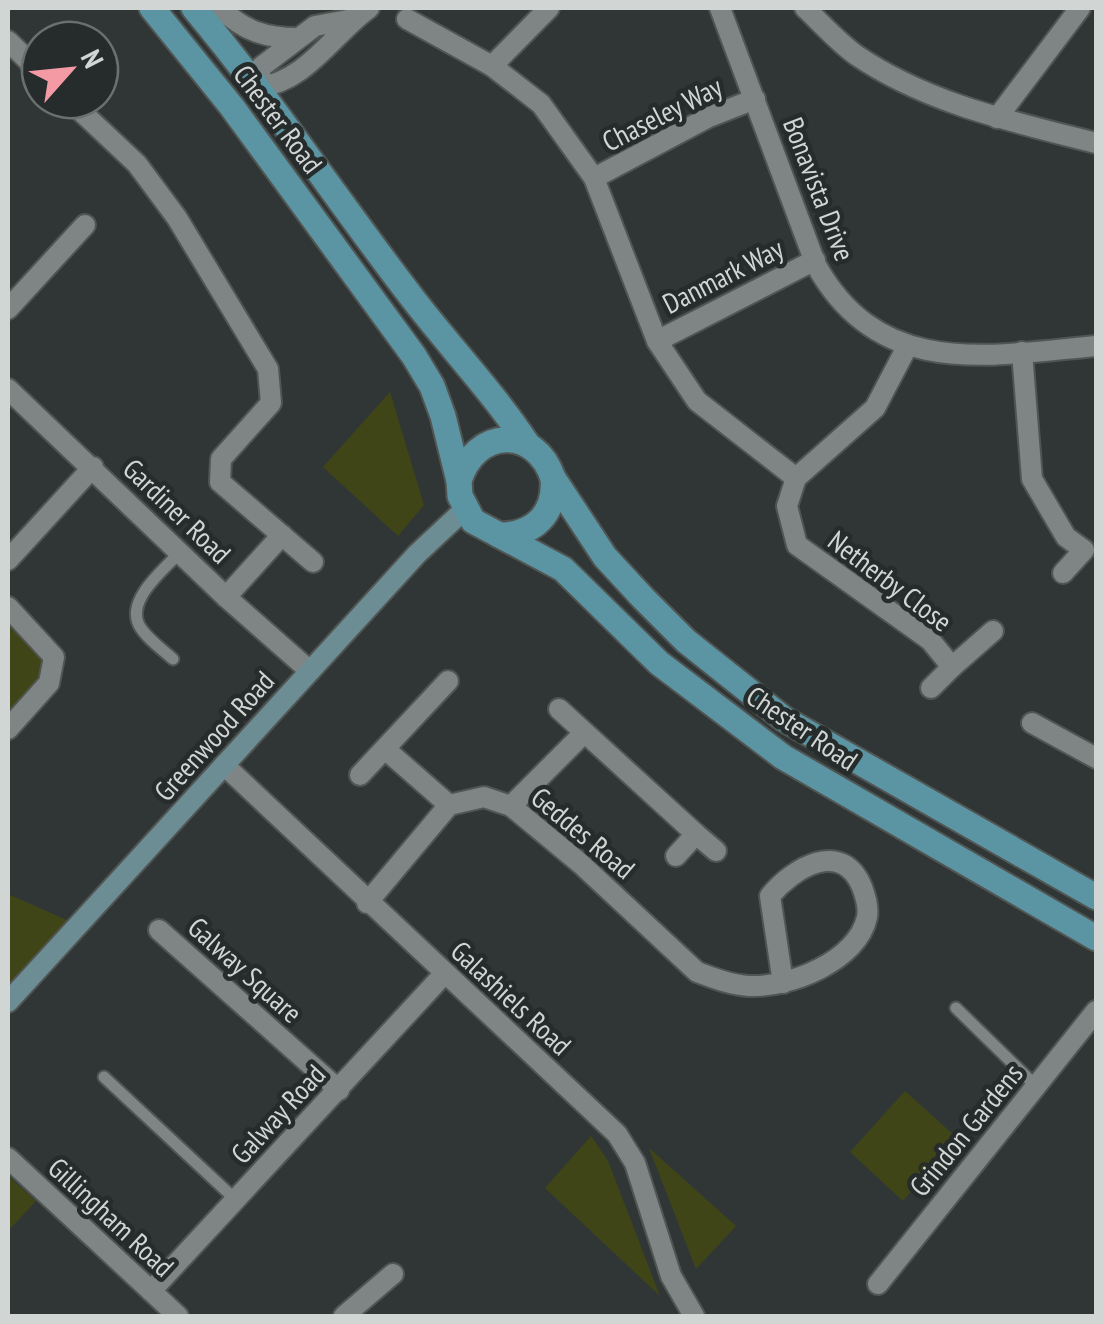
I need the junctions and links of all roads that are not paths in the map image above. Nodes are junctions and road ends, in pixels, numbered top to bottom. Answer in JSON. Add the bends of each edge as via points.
{"nodes":[{"id":1,"x":152,"y":8,"type":"edge"},
{"id":2,"x":194,"y":8,"type":"edge"},
{"id":3,"x":220,"y":8,"type":"edge"},
{"id":4,"x":549,"y":8,"type":"edge"},
{"id":5,"x":720,"y":8,"type":"edge"},
{"id":6,"x":805,"y":8,"type":"edge"},
{"id":7,"x":1080,"y":8,"type":"edge"},
{"id":8,"x":361,"y":13,"type":"edge"},
{"id":9,"x":407,"y":19,"type":"dead end"},
{"id":10,"x":298,"y":38,"type":"junction"},
{"id":11,"x":492,"y":66,"type":"junction"},
{"id":12,"x":258,"y":87,"type":"junction"},
{"id":13,"x":754,"y":99,"type":"junction"},
{"id":14,"x":232,"y":107,"type":"junction"},
{"id":15,"x":998,"y":118,"type":"junction"},
{"id":16,"x":90,"y":120,"type":"edge"},
{"id":17,"x":1096,"y":143,"type":"edge"},
{"id":18,"x":594,"y":178,"type":"junction"},
{"id":19,"x":84,"y":226,"type":"dead end"},
{"id":20,"x":815,"y":260,"type":"junction"},
{"id":21,"x":8,"y":309,"type":"edge"},
{"id":22,"x":657,"y":341,"type":"junction"},
{"id":23,"x":908,"y":345,"type":"junction"},
{"id":24,"x":1096,"y":346,"type":"edge"},
{"id":25,"x":1022,"y":352,"type":"junction"},
{"id":26,"x":8,"y":389,"type":"edge"},
{"id":27,"x":528,"y":445,"type":"junction"},
{"id":28,"x":93,"y":466,"type":"junction"},
{"id":29,"x":553,"y":478,"type":"junction"},
{"id":30,"x":796,"y":478,"type":"junction"},
{"id":31,"x":459,"y":481,"type":"junction"},
{"id":32,"x":464,"y":510,"type":"junction"},
{"id":33,"x":282,"y":535,"type":"junction"},
{"id":34,"x":498,"y":535,"type":"junction"},
{"id":35,"x":1090,"y":544,"type":"edge"},
{"id":36,"x":180,"y":552,"type":"junction"},
{"id":37,"x":8,"y":560,"type":"edge"},
{"id":38,"x":313,"y":562,"type":"dead end"},
{"id":39,"x":1063,"y":573,"type":"dead end"},
{"id":40,"x":226,"y":597,"type":"junction"},
{"id":41,"x":8,"y":607,"type":"edge"},
{"id":42,"x":993,"y":631,"type":"dead end"},
{"id":43,"x":173,"y":659,"type":"dead end"},
{"id":44,"x":952,"y":667,"type":"junction"},
{"id":45,"x":310,"y":671,"type":"junction"},
{"id":46,"x":448,"y":682,"type":"dead end"},
{"id":47,"x":931,"y":688,"type":"dead end"},
{"id":48,"x":559,"y":709,"type":"dead end"},
{"id":49,"x":1032,"y":723,"type":"dead end"},
{"id":50,"x":8,"y":729,"type":"edge"},
{"id":51,"x":584,"y":734,"type":"junction"},
{"id":52,"x":385,"y":749,"type":"junction"},
{"id":53,"x":1096,"y":758,"type":"edge"},
{"id":54,"x":224,"y":765,"type":"junction"},
{"id":55,"x":360,"y":775,"type":"dead end"},
{"id":56,"x":449,"y":804,"type":"junction"},
{"id":57,"x":511,"y":806,"type":"junction"},
{"id":58,"x":696,"y":834,"type":"junction"},
{"id":59,"x":716,"y":850,"type":"dead end"},
{"id":60,"x":676,"y":856,"type":"dead end"},
{"id":61,"x":1096,"y":897,"type":"edge"},
{"id":62,"x":367,"y":903,"type":"junction"},
{"id":63,"x":159,"y":930,"type":"dead end"},
{"id":64,"x":1096,"y":938,"type":"edge"},
{"id":65,"x":445,"y":973,"type":"junction"},
{"id":66,"x":782,"y":983,"type":"junction"},
{"id":67,"x":10,"y":993,"type":"edge"},
{"id":68,"x":956,"y":1008,"type":"dead end"},
{"id":69,"x":1096,"y":1011,"type":"edge"},
{"id":70,"x":104,"y":1077,"type":"dead end"},
{"id":71,"x":1036,"y":1086,"type":"junction"},
{"id":72,"x":339,"y":1090,"type":"junction"},
{"id":73,"x":8,"y":1158,"type":"edge"},
{"id":74,"x":236,"y":1200,"type":"junction"},
{"id":75,"x":393,"y":1274,"type":"dead end"},
{"id":76,"x":878,"y":1284,"type":"dead end"},
{"id":77,"x":151,"y":1291,"type":"junction"},
{"id":78,"x":178,"y":1316,"type":"edge"},
{"id":79,"x":344,"y":1316,"type":"edge"},
{"id":80,"x":694,"y":1316,"type":"edge"}],
"edges":[{"from":1,"to":14,"type":"main road","name":"Chester Road"},
{"from":2,"to":12,"type":"main road","name":"Chester Road"},
{"from":3,"to":10,"type":"street","via":[[254,34]]},
{"from":4,"to":11,"type":"street"},
{"from":5,"to":13,"type":"street","name":"Bonavista Drive"},
{"from":6,"to":15,"type":"street","via":[[854,54],[922,92]]},
{"from":7,"to":15,"type":"street"},
{"from":8,"to":10,"type":"street"},
{"from":8,"to":12,"type":"street","via":[[334,43],[276,85]]},
{"from":9,"to":11,"type":"street"},
{"from":10,"to":12,"type":"street","via":[[261,67]]},
{"from":11,"to":18,"type":"street","via":[[541,104]]},
{"from":12,"to":14,"type":"main road"},
{"from":12,"to":27,"type":"main road","name":"Chester Road"},
{"from":13,"to":18,"type":"street","name":"Chaseley Way"},
{"from":13,"to":20,"type":"street","name":"Bonavista Drive"},
{"from":14,"to":31,"type":"main road","name":"Chester Road","via":[[432,386]]},
{"from":15,"to":17,"type":"street"},
{"from":16,"to":33,"type":"street","via":[[137,164],[177,218],[268,370],[272,403],[221,459],[220,482]]},
{"from":18,"to":22,"type":"street"},
{"from":19,"to":21,"type":"street"},
{"from":20,"to":22,"type":"street","name":"Danmark Way"},
{"from":20,"to":23,"type":"street","name":"Bonavista Drive","via":[[830,289],[860,320]]},
{"from":22,"to":30,"type":"street","via":[[696,400]]},
{"from":23,"to":25,"type":"street","name":"Bonavista Drive","via":[[960,355]]},
{"from":23,"to":30,"type":"street","via":[[875,408]]},
{"from":24,"to":25,"type":"street","name":"Bonavista Drive"},
{"from":25,"to":35,"type":"street","via":[[1032,479],[1066,537]]},
{"from":26,"to":28,"type":"street","name":"Gardiner Road"},
{"from":27,"to":29,"type":"main road","name":"Chester Road"},
{"from":27,"to":31,"type":"main road","via":[[512,439],[485,444],[463,466]]},
{"from":28,"to":36,"type":"street","name":"Gardiner Road"},
{"from":28,"to":37,"type":"street"},
{"from":29,"to":34,"type":"main road","via":[[554,495],[542,520],[514,535]]},
{"from":29,"to":61,"type":"main road","name":"Chester Road","via":[[605,557],[643,598],[784,719]]},
{"from":30,"to":44,"type":"street","name":"Netherby Close","via":[[787,506],[798,545],[930,640]]},
{"from":31,"to":32,"type":"main road","name":"Chester Road"},
{"from":32,"to":34,"type":"main road","name":"Chester Road"},
{"from":32,"to":45,"type":"street","name":"Greenwood Road"},
{"from":33,"to":38,"type":"street"},
{"from":33,"to":40,"type":"street"},
{"from":34,"to":64,"type":"main road","name":"Chester Road","via":[[563,569],[659,663],[784,757]]},
{"from":35,"to":39,"type":"street"},
{"from":36,"to":40,"type":"street","name":"Gardiner Road"},
{"from":36,"to":43,"type":"lane","via":[[139,598],[136,611],[139,626]]},
{"from":40,"to":45,"type":"street","name":"Gardiner Road"},
{"from":41,"to":50,"type":"street","via":[[54,657],[49,683]]},
{"from":42,"to":44,"type":"street","name":"Netherby Close"},
{"from":44,"to":47,"type":"street","name":"Netherby Close"},
{"from":45,"to":54,"type":"street","name":"Greenwood Road"},
{"from":46,"to":52,"type":"street"},
{"from":48,"to":51,"type":"street"},
{"from":49,"to":53,"type":"street"},
{"from":51,"to":57,"type":"street"},
{"from":51,"to":58,"type":"street"},
{"from":52,"to":55,"type":"street"},
{"from":52,"to":56,"type":"street"},
{"from":54,"to":62,"type":"street","name":"Galashiels Road"},
{"from":54,"to":67,"type":"street","name":"Greenwood Road"},
{"from":56,"to":57,"type":"street","name":"Geddes Road","via":[[484,796]]},
{"from":56,"to":62,"type":"street"},
{"from":57,"to":66,"type":"street","name":"Geddes Road","via":[[697,972],[749,986]]},
{"from":58,"to":59,"type":"street"},
{"from":58,"to":60,"type":"street"},
{"from":62,"to":65,"type":"street","name":"Galashiels Road"},
{"from":63,"to":72,"type":"street","name":"Galway Square"},
{"from":65,"to":72,"type":"street","name":"Galway Road"},
{"from":65,"to":80,"type":"street","name":"Galashiels Road","via":[[617,1134],[635,1163],[671,1276]]},
{"from":66,"to":66,"type":"street","name":"Geddes Road","via":[[824,966],[860,934],[868,916],[866,896],[847,865],[808,864],[770,896]]},
{"from":68,"to":71,"type":"lane"},
{"from":69,"to":71,"type":"street","name":"Grindon Gardens"},
{"from":70,"to":74,"type":"lane"},
{"from":71,"to":76,"type":"street","name":"Grindon Gardens"},
{"from":72,"to":74,"type":"street","name":"Galway Road"},
{"from":73,"to":77,"type":"street","name":"Gillingham Road"},
{"from":74,"to":77,"type":"street","name":"Galway Road"},
{"from":75,"to":79,"type":"street"},
{"from":77,"to":78,"type":"street","name":"Gillingham Road"}]}
